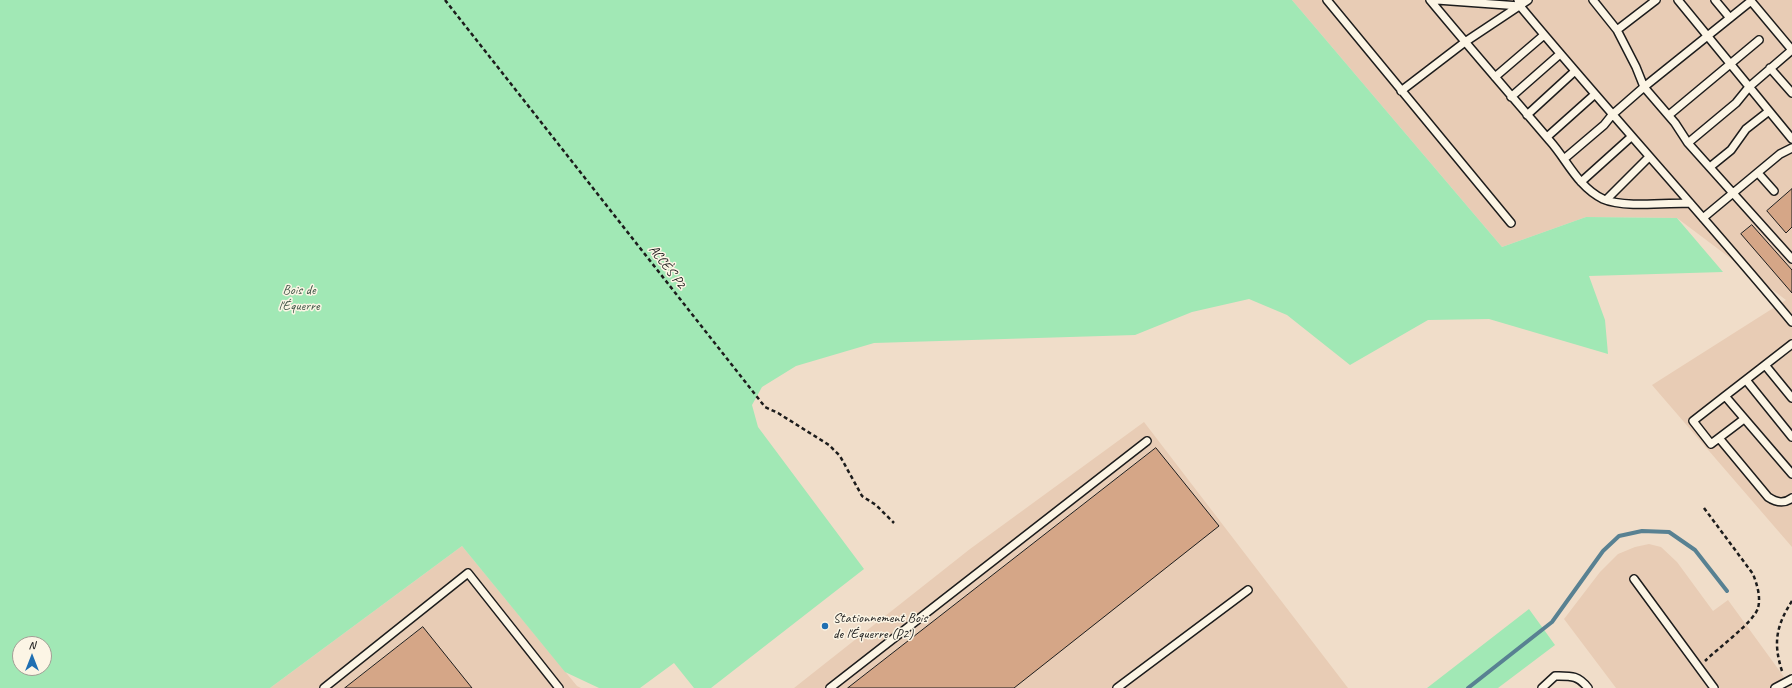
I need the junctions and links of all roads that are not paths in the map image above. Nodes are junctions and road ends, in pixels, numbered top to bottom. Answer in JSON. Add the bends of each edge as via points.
{"nodes":[{"id":1,"x":1327,"y":0,"type":"edge"},
{"id":2,"x":1430,"y":0,"type":"edge"},
{"id":3,"x":1437,"y":0,"type":"edge"},
{"id":4,"x":1528,"y":0,"type":"edge"},
{"id":5,"x":1593,"y":0,"type":"edge"},
{"id":6,"x":1656,"y":0,"type":"edge"},
{"id":7,"x":1678,"y":0,"type":"edge"},
{"id":8,"x":1715,"y":0,"type":"edge"},
{"id":9,"x":1751,"y":0,"type":"edge"},
{"id":10,"x":1519,"y":3,"type":"edge"},
{"id":11,"x":1730,"y":18,"type":"junction"},
{"id":12,"x":1617,"y":30,"type":"junction"},
{"id":13,"x":1544,"y":35,"type":"junction"},
{"id":14,"x":1707,"y":36,"type":"junction"},
{"id":15,"x":1758,"y":40,"type":"dead end"},
{"id":16,"x":1465,"y":42,"type":"junction"},
{"id":17,"x":1792,"y":50,"type":"edge"},
{"id":18,"x":1560,"y":54,"type":"junction"},
{"id":19,"x":1730,"y":64,"type":"junction"},
{"id":20,"x":1770,"y":68,"type":"junction"},
{"id":21,"x":1575,"y":72,"type":"junction"},
{"id":22,"x":1495,"y":77,"type":"junction"},
{"id":23,"x":1749,"y":87,"type":"junction"},
{"id":24,"x":1644,"y":88,"type":"junction"},
{"id":25,"x":1401,"y":91,"type":"junction"},
{"id":26,"x":1792,"y":93,"type":"edge"},
{"id":27,"x":1594,"y":95,"type":"junction"},
{"id":28,"x":1511,"y":97,"type":"junction"},
{"id":29,"x":1769,"y":111,"type":"junction"},
{"id":30,"x":1527,"y":114,"type":"junction"},
{"id":31,"x":1668,"y":115,"type":"junction"},
{"id":32,"x":1612,"y":116,"type":"junction"},
{"id":33,"x":1547,"y":137,"type":"junction"},
{"id":34,"x":1631,"y":137,"type":"junction"},
{"id":35,"x":1792,"y":139,"type":"edge"},
{"id":36,"x":1688,"y":143,"type":"junction"},
{"id":37,"x":1792,"y":148,"type":"edge"},
{"id":38,"x":1649,"y":157,"type":"junction"},
{"id":39,"x":1564,"y":158,"type":"junction"},
{"id":40,"x":1710,"y":167,"type":"junction"},
{"id":41,"x":1758,"y":173,"type":"junction"},
{"id":42,"x":1581,"y":182,"type":"junction"},
{"id":43,"x":1774,"y":191,"type":"dead end"},
{"id":44,"x":1734,"y":193,"type":"junction"},
{"id":45,"x":1606,"y":200,"type":"junction"},
{"id":46,"x":1690,"y":203,"type":"junction"},
{"id":47,"x":1703,"y":218,"type":"junction"},
{"id":48,"x":1511,"y":223,"type":"dead end"},
{"id":49,"x":1792,"y":259,"type":"edge"},
{"id":50,"x":1792,"y":322,"type":"edge"},
{"id":51,"x":1789,"y":346,"type":"edge"},
{"id":52,"x":1792,"y":355,"type":"edge"},
{"id":53,"x":1765,"y":365,"type":"junction"},
{"id":54,"x":1746,"y":380,"type":"junction"},
{"id":55,"x":1725,"y":396,"type":"junction"},
{"id":56,"x":1792,"y":398,"type":"edge"},
{"id":57,"x":1744,"y":419,"type":"junction"},
{"id":58,"x":1792,"y":437,"type":"edge"},
{"id":59,"x":1719,"y":438,"type":"junction"},
{"id":60,"x":1147,"y":441,"type":"dead end"},
{"id":61,"x":1792,"y":474,"type":"edge"},
{"id":62,"x":1792,"y":498,"type":"edge"},
{"id":63,"x":1634,"y":579,"type":"dead end"},
{"id":64,"x":1248,"y":590,"type":"dead end"},
{"id":65,"x":1792,"y":679,"type":"edge"},
{"id":66,"x":324,"y":688,"type":"edge"},
{"id":67,"x":559,"y":688,"type":"edge"},
{"id":68,"x":830,"y":688,"type":"edge"},
{"id":69,"x":1117,"y":688,"type":"edge"},
{"id":70,"x":1542,"y":688,"type":"edge"},
{"id":71,"x":1588,"y":688,"type":"edge"},
{"id":72,"x":1714,"y":688,"type":"edge"},
{"id":73,"x":1775,"y":688,"type":"edge"}],
"edges":[{"from":1,"to":25,"type":"lane"},
{"from":2,"to":16,"type":"lane"},
{"from":3,"to":10,"type":"lane"},
{"from":4,"to":10,"type":"lane"},
{"from":5,"to":12,"type":"lane"},
{"from":6,"to":12,"type":"lane"},
{"from":7,"to":14,"type":"lane"},
{"from":8,"to":11,"type":"lane"},
{"from":9,"to":11,"type":"lane"},
{"from":9,"to":17,"type":"lane"},
{"from":10,"to":13,"type":"lane"},
{"from":10,"to":16,"type":"lane"},
{"from":11,"to":14,"type":"lane"},
{"from":12,"to":24,"type":"lane","via":[[1636,66]]},
{"from":13,"to":18,"type":"lane"},
{"from":13,"to":22,"type":"lane"},
{"from":14,"to":19,"type":"lane"},
{"from":14,"to":24,"type":"lane"},
{"from":15,"to":19,"type":"lane"},
{"from":16,"to":22,"type":"lane"},
{"from":16,"to":25,"type":"lane"},
{"from":17,"to":20,"type":"lane"},
{"from":18,"to":21,"type":"lane"},
{"from":18,"to":28,"type":"lane"},
{"from":19,"to":23,"type":"lane"},
{"from":19,"to":31,"type":"lane"},
{"from":20,"to":23,"type":"lane"},
{"from":20,"to":26,"type":"lane"},
{"from":21,"to":27,"type":"lane"},
{"from":21,"to":30,"type":"lane"},
{"from":22,"to":28,"type":"lane"},
{"from":23,"to":29,"type":"lane"},
{"from":23,"to":36,"type":"lane","via":[[1736,103]]},
{"from":24,"to":31,"type":"lane"},
{"from":24,"to":32,"type":"lane"},
{"from":25,"to":48,"type":"lane"},
{"from":27,"to":32,"type":"lane"},
{"from":27,"to":33,"type":"lane"},
{"from":28,"to":30,"type":"lane"},
{"from":29,"to":35,"type":"lane"},
{"from":29,"to":40,"type":"lane","via":[[1746,129],[1731,150]]},
{"from":30,"to":33,"type":"lane"},
{"from":31,"to":36,"type":"lane"},
{"from":32,"to":34,"type":"lane"},
{"from":32,"to":39,"type":"lane"},
{"from":33,"to":39,"type":"lane"},
{"from":34,"to":38,"type":"lane"},
{"from":34,"to":42,"type":"lane"},
{"from":36,"to":40,"type":"lane"},
{"from":37,"to":41,"type":"lane","via":[[1780,154]]},
{"from":38,"to":45,"type":"lane"},
{"from":38,"to":46,"type":"lane"},
{"from":39,"to":42,"type":"lane"},
{"from":40,"to":44,"type":"lane"},
{"from":41,"to":43,"type":"lane"},
{"from":41,"to":44,"type":"lane"},
{"from":42,"to":45,"type":"lane"},
{"from":44,"to":47,"type":"lane"},
{"from":44,"to":49,"type":"lane"},
{"from":45,"to":46,"type":"lane","via":[[1618,203]]},
{"from":46,"to":47,"type":"lane"},
{"from":47,"to":50,"type":"lane"},
{"from":51,"to":52,"type":"lane"},
{"from":51,"to":53,"type":"lane"},
{"from":53,"to":54,"type":"lane"},
{"from":53,"to":56,"type":"lane"},
{"from":54,"to":55,"type":"lane"},
{"from":54,"to":58,"type":"lane"},
{"from":55,"to":57,"type":"lane"},
{"from":55,"to":59,"type":"lane","via":[[1693,421],[1711,444]]},
{"from":57,"to":59,"type":"lane"},
{"from":57,"to":61,"type":"lane"},
{"from":59,"to":62,"type":"lane","via":[[1768,497],[1775,502]]},
{"from":60,"to":68,"type":"lane"},
{"from":63,"to":72,"type":"lane"},
{"from":64,"to":69,"type":"lane"},
{"from":65,"to":73,"type":"lane"},
{"from":66,"to":67,"type":"lane","via":[[468,573]]},
{"from":70,"to":71,"type":"lane","via":[[1555,676],[1572,676],[1582,680]]}]}
